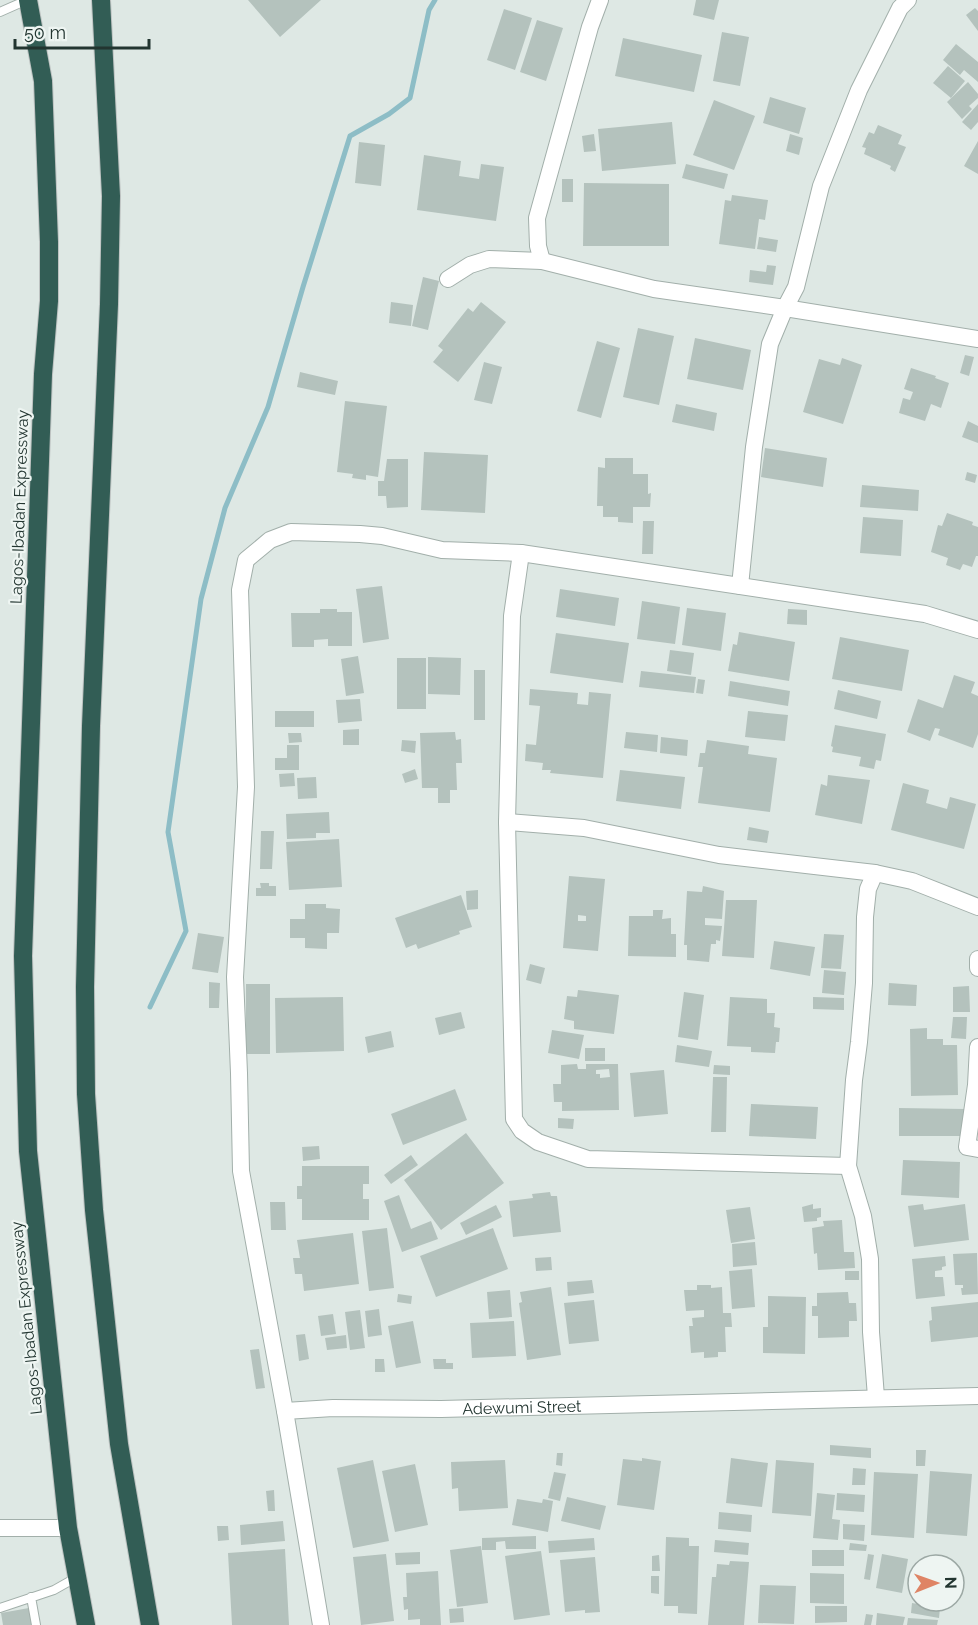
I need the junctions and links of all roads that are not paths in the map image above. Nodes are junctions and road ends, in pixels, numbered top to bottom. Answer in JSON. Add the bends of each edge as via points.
{"nodes":[{"id":1,"x":28,"y":0,"type":"edge"},
{"id":2,"x":101,"y":0,"type":"edge"},
{"id":3,"x":600,"y":0,"type":"edge"},
{"id":4,"x":908,"y":0,"type":"edge"},
{"id":5,"x":0,"y":12,"type":"edge"},
{"id":6,"x":542,"y":261,"type":"junction"},
{"id":7,"x":448,"y":279,"type":"dead end"},
{"id":8,"x":785,"y":308,"type":"junction"},
{"id":9,"x":978,"y":339,"type":"edge"},
{"id":10,"x":521,"y":554,"type":"junction"},
{"id":11,"x":740,"y":586,"type":"junction"},
{"id":12,"x":978,"y":630,"type":"edge"},
{"id":13,"x":507,"y":822,"type":"junction"},
{"id":14,"x":875,"y":873,"type":"junction"},
{"id":15,"x":978,"y":907,"type":"edge"},
{"id":16,"x":978,"y":958,"type":"edge"},
{"id":17,"x":978,"y":968,"type":"edge"},
{"id":18,"x":978,"y":1047,"type":"edge"},
{"id":19,"x":978,"y":1149,"type":"edge"},
{"id":20,"x":848,"y":1166,"type":"junction"},
{"id":21,"x":978,"y":1396,"type":"edge"},
{"id":22,"x":876,"y":1397,"type":"junction"},
{"id":23,"x":285,"y":1411,"type":"junction"},
{"id":24,"x":0,"y":1528,"type":"edge"},
{"id":25,"x":68,"y":1528,"type":"junction"},
{"id":26,"x":77,"y":1576,"type":"junction"},
{"id":27,"x":31,"y":1597,"type":"junction"},
{"id":28,"x":0,"y":1608,"type":"edge"},
{"id":29,"x":36,"y":1625,"type":"edge"},
{"id":30,"x":86,"y":1625,"type":"edge"},
{"id":31,"x":150,"y":1625,"type":"edge"},
{"id":32,"x":321,"y":1625,"type":"edge"}],
"edges":[{"from":1,"to":5,"type":"lane"},
{"from":1,"to":25,"type":"highway","name":"Lagos-Ibadan Expressway","via":[[43,81],[49,242],[23,956],[28,1151]]},
{"from":2,"to":31,"type":"highway","via":[[111,207],[110,304],[91,726],[86,1094],[119,1444]]},
{"from":3,"to":6,"type":"street","via":[[537,218]]},
{"from":4,"to":8,"type":"street","via":[[900,8],[859,90],[821,186],[796,287]]},
{"from":6,"to":7,"type":"street","via":[[489,259]]},
{"from":6,"to":8,"type":"street","via":[[654,289]]},
{"from":8,"to":9,"type":"street"},
{"from":8,"to":11,"type":"street","via":[[771,344],[758,424]]},
{"from":10,"to":11,"type":"street"},
{"from":10,"to":13,"type":"street","via":[[512,616]]},
{"from":10,"to":23,"type":"street","via":[[442,550],[371,535],[291,532],[270,540],[246,560],[240,590],[246,787],[235,977],[241,1171]]},
{"from":11,"to":12,"type":"street","via":[[925,614]]},
{"from":13,"to":14,"type":"street","via":[[584,828],[719,855]]},
{"from":13,"to":20,"type":"street","via":[[512,1098],[514,1119],[522,1131],[538,1142],[588,1159]]},
{"from":14,"to":15,"type":"street","via":[[912,881]]},
{"from":14,"to":20,"type":"street","via":[[868,889],[865,917],[864,983]]},
{"from":16,"to":17,"type":"street"},
{"from":18,"to":19,"type":"street","via":[[967,1147]]},
{"from":20,"to":22,"type":"street","via":[[863,1216],[870,1259]]},
{"from":21,"to":22,"type":"street","name":"Adewumi Street"},
{"from":22,"to":23,"type":"street","name":"Adewumi Street"},
{"from":23,"to":32,"type":"street"},
{"from":24,"to":25,"type":"street"},
{"from":25,"to":26,"type":"highway","name":"Lagos-Ibadan Expressway"},
{"from":26,"to":27,"type":"lane","via":[[54,1590]]},
{"from":26,"to":30,"type":"highway","name":"Lagos-Ibadan Expressway"},
{"from":27,"to":28,"type":"lane"},
{"from":27,"to":29,"type":"lane"}]}
